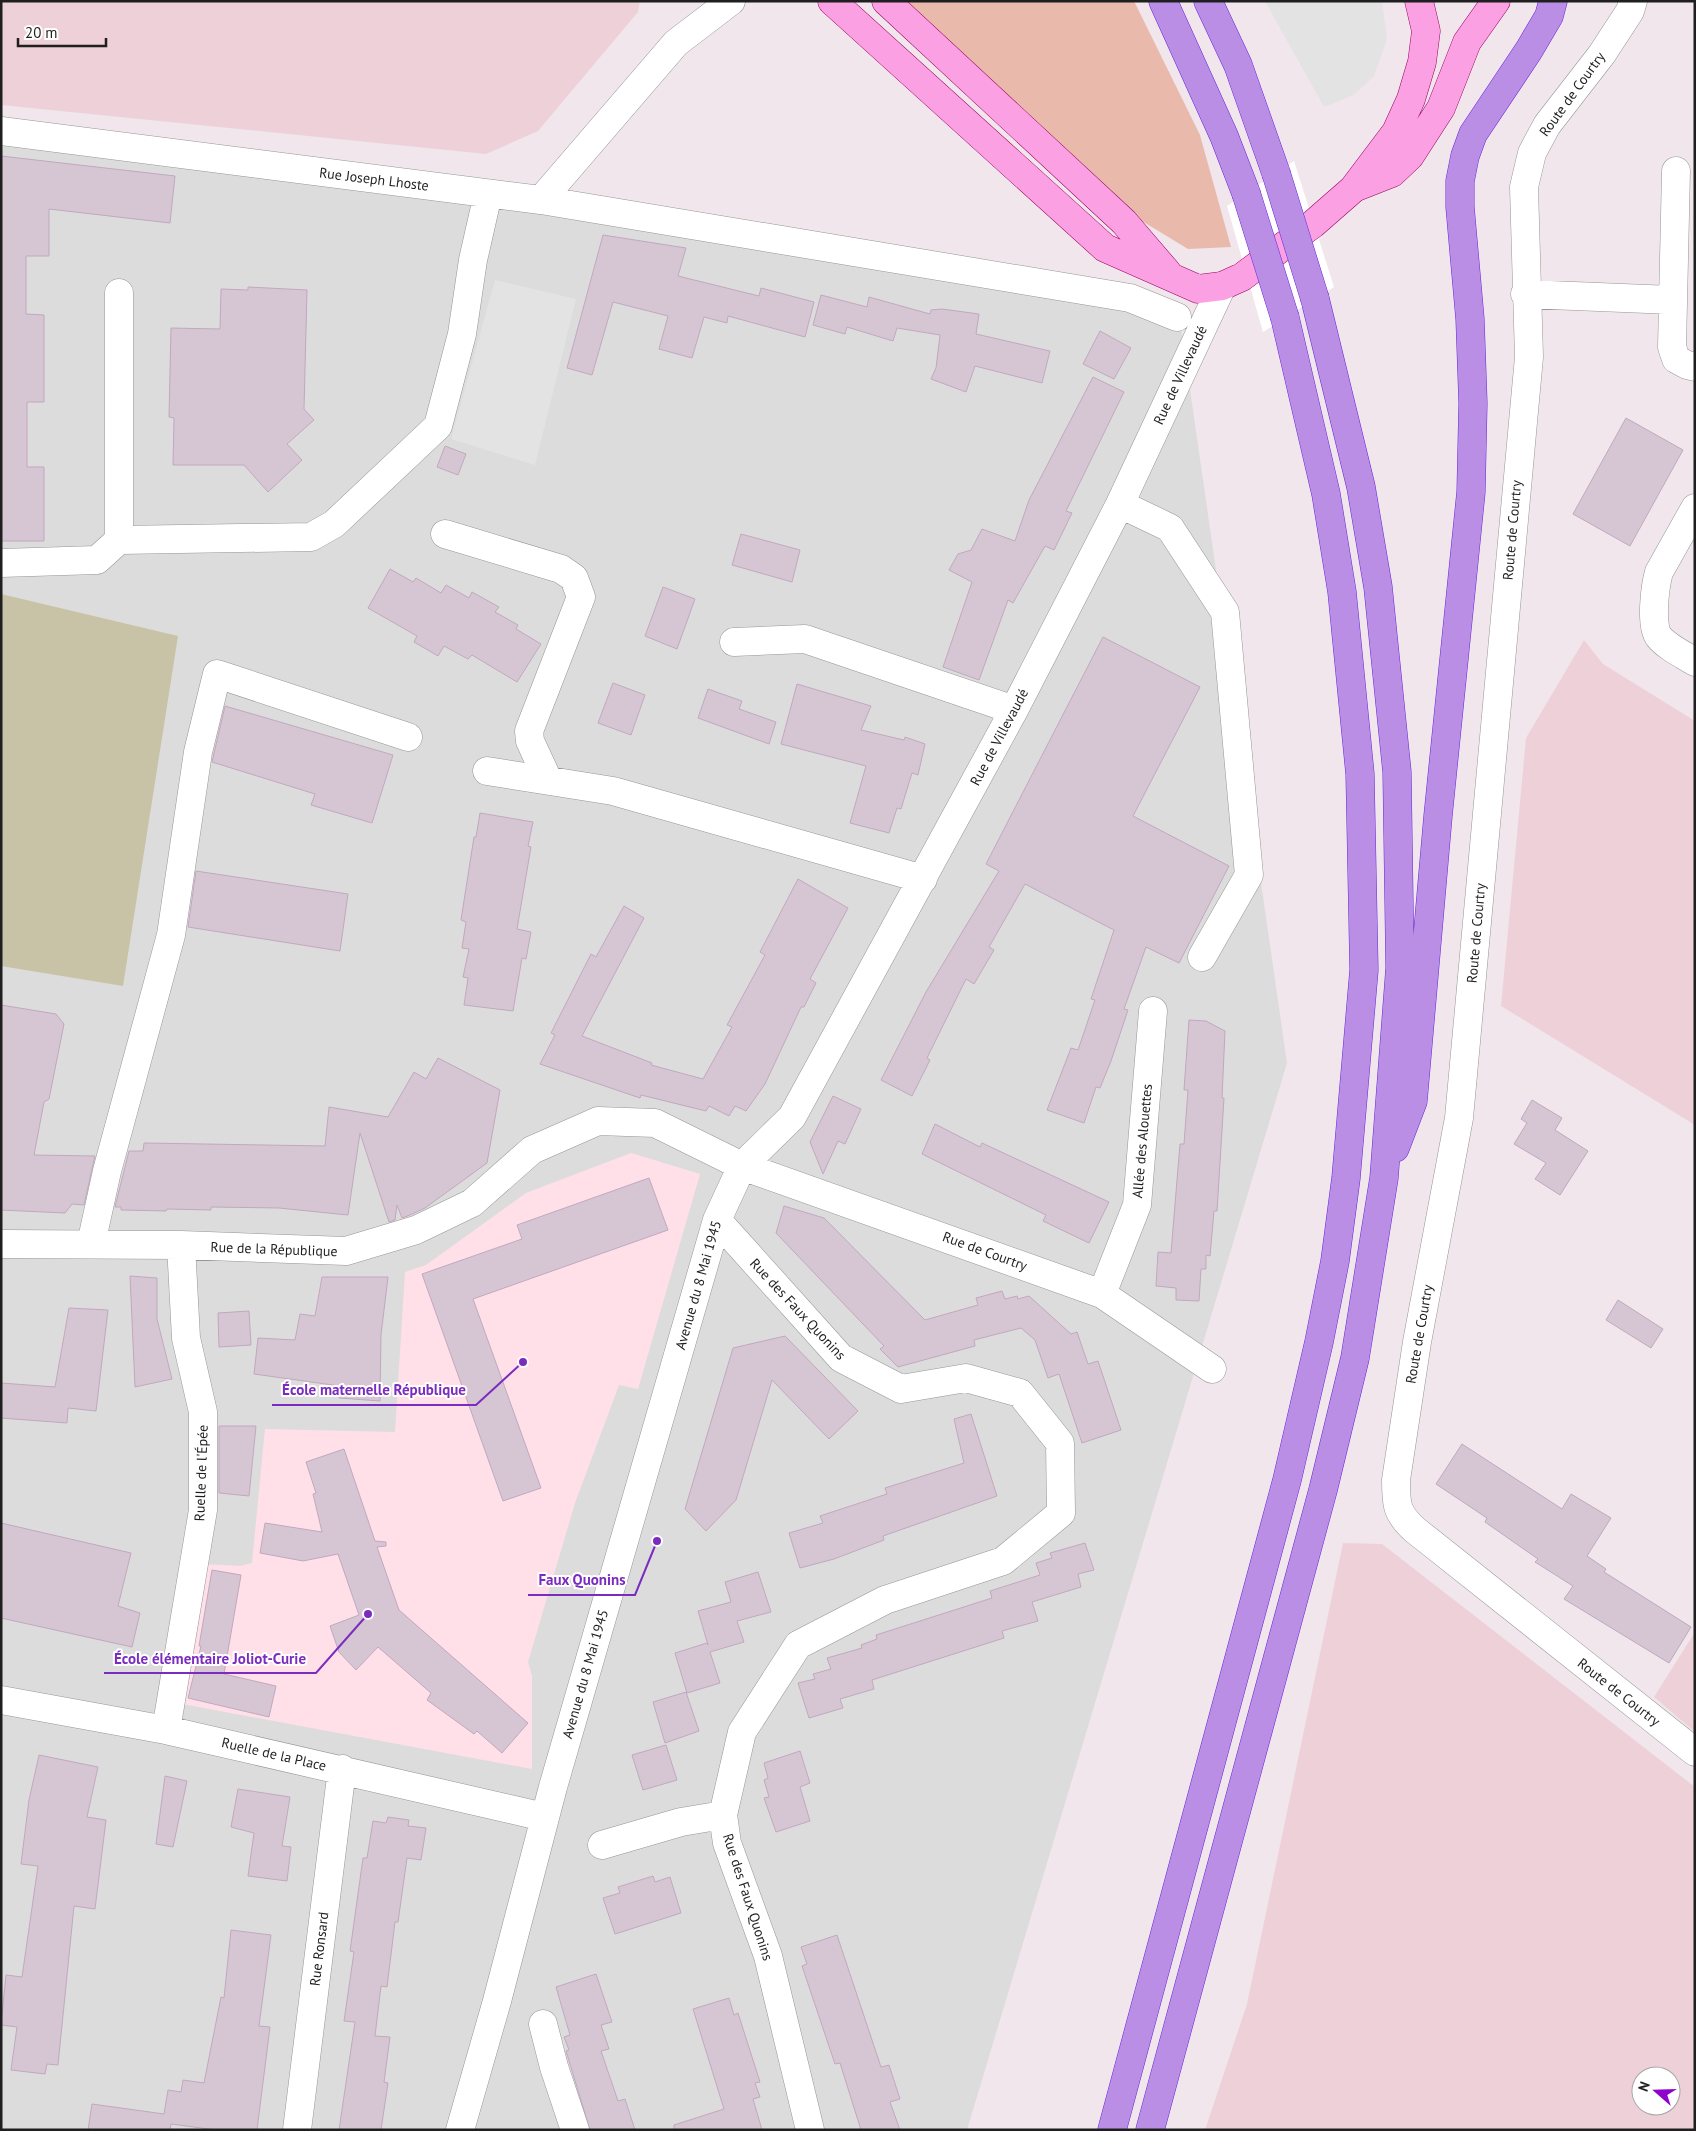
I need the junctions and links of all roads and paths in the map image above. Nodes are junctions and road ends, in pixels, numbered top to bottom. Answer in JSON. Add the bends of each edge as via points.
{"nodes":[{"id":1,"x":698,"y":1,"type":"edge"},
{"id":2,"x":731,"y":1,"type":"edge"},
{"id":3,"x":832,"y":1,"type":"edge"},
{"id":4,"x":886,"y":1,"type":"edge"},
{"id":5,"x":1163,"y":1,"type":"edge"},
{"id":6,"x":1208,"y":1,"type":"edge"},
{"id":7,"x":1419,"y":1,"type":"edge"},
{"id":8,"x":1496,"y":1,"type":"edge"},
{"id":9,"x":1553,"y":1,"type":"edge"},
{"id":10,"x":1633,"y":1,"type":"edge"},
{"id":11,"x":676,"y":43,"type":"junction"},
{"id":12,"x":1,"y":131,"type":"edge"},
{"id":13,"x":1676,"y":172,"type":"dead end"},
{"id":14,"x":1353,"y":189,"type":"junction"},
{"id":15,"x":488,"y":194,"type":"junction"},
{"id":16,"x":540,"y":200,"type":"junction"},
{"id":17,"x":1173,"y":279,"type":"junction"},
{"id":18,"x":1222,"y":286,"type":"junction"},
{"id":19,"x":119,"y":293,"type":"dead end"},
{"id":20,"x":1525,"y":294,"type":"junction"},
{"id":21,"x":1672,"y":300,"type":"junction"},
{"id":22,"x":1177,"y":318,"type":"dead end"},
{"id":23,"x":1695,"y":366,"type":"edge"},
{"id":24,"x":1120,"y":504,"type":"junction"},
{"id":25,"x":1695,"y":508,"type":"edge"},
{"id":26,"x":445,"y":534,"type":"dead end"},
{"id":27,"x":119,"y":540,"type":"junction"},
{"id":28,"x":1,"y":563,"type":"edge"},
{"id":29,"x":734,"y":642,"type":"dead end"},
{"id":30,"x":1695,"y":662,"type":"edge"},
{"id":31,"x":1014,"y":710,"type":"junction"},
{"id":32,"x":408,"y":737,"type":"dead end"},
{"id":33,"x":487,"y":771,"type":"dead end"},
{"id":34,"x":548,"y":780,"type":"junction"},
{"id":35,"x":923,"y":879,"type":"junction"},
{"id":36,"x":1202,"y":957,"type":"dead end"},
{"id":37,"x":1153,"y":1011,"type":"dead end"},
{"id":38,"x":742,"y":1166,"type":"junction"},
{"id":39,"x":1384,"y":1178,"type":"junction"},
{"id":40,"x":717,"y":1220,"type":"junction"},
{"id":41,"x":1,"y":1244,"type":"edge"},
{"id":42,"x":91,"y":1244,"type":"junction"},
{"id":43,"x":182,"y":1246,"type":"junction"},
{"id":44,"x":1102,"y":1294,"type":"junction"},
{"id":45,"x":1212,"y":1369,"type":"dead end"},
{"id":46,"x":2,"y":1708,"type":"edge"},
{"id":47,"x":166,"y":1730,"type":"junction"},
{"id":48,"x":1695,"y":1752,"type":"edge"},
{"id":49,"x":342,"y":1769,"type":"junction"},
{"id":50,"x":723,"y":1815,"type":"junction"},
{"id":51,"x":544,"y":1817,"type":"junction"},
{"id":52,"x":602,"y":1845,"type":"dead end"},
{"id":53,"x":543,"y":2024,"type":"dead end"},
{"id":54,"x":297,"y":2130,"type":"edge"},
{"id":55,"x":460,"y":2130,"type":"edge"},
{"id":56,"x":575,"y":2130,"type":"edge"},
{"id":57,"x":810,"y":2130,"type":"edge"},
{"id":58,"x":1112,"y":2130,"type":"edge"},
{"id":59,"x":1150,"y":2130,"type":"edge"}],
"edges":[{"from":1,"to":11,"type":"street"},
{"from":2,"to":11,"type":"street"},
{"from":3,"to":17,"type":"main road","via":[[1106,248]]},
{"from":4,"to":17,"type":"main road","via":[[1124,222]]},
{"from":5,"to":58,"type":"highway","bridge":true,"via":[[1246,193],[1285,318],[1326,494],[1342,592],[1360,774],[1364,970],[1346,1178],[1323,1324],[1287,1480]]},
{"from":6,"to":39,"type":"highway","bridge":true,"via":[[1238,65],[1276,173],[1314,299],[1362,496],[1379,597],[1396,772],[1400,968]]},
{"from":7,"to":14,"type":"main road","via":[[1426,31],[1422,62],[1411,100],[1396,132]]},
{"from":8,"to":14,"type":"main road","via":[[1468,42],[1441,108],[1410,156],[1392,172]]},
{"from":9,"to":39,"type":"highway","via":[[1549,16],[1529,50],[1473,134],[1460,181],[1473,403],[1471,492],[1413,1100]]},
{"from":10,"to":20,"type":"street","name":"Route de Courtry","via":[[1602,54],[1547,125],[1532,154],[1524,187]]},
{"from":11,"to":16,"type":"street"},
{"from":12,"to":15,"type":"street","name":"Rue Joseph Lhoste"},
{"from":13,"to":21,"type":"street"},
{"from":14,"to":18,"type":"main road","via":[[1313,224],[1242,277]]},
{"from":15,"to":16,"type":"street","name":"Rue Joseph Lhoste"},
{"from":15,"to":27,"type":"street","via":[[473,260],[462,334],[438,426],[334,524],[311,537]]},
{"from":16,"to":22,"type":"street","name":"Rue Joseph Lhoste","via":[[1130,298]]},
{"from":17,"to":18,"type":"main road","via":[[1198,289]]},
{"from":18,"to":24,"type":"street","name":"Rue de Villevaudé"},
{"from":19,"to":27,"type":"street"},
{"from":20,"to":21,"type":"street"},
{"from":20,"to":48,"type":"street","name":"Route de Courtry","via":[[1529,357],[1458,1118],[1417,1342],[1396,1480],[1396,1500],[1402,1518],[1415,1530]]},
{"from":21,"to":23,"type":"street","via":[[1672,347],[1676,359]]},
{"from":24,"to":31,"type":"street","name":"Rue de Villevaudé"},
{"from":24,"to":36,"type":"street","via":[[1170,528],[1225,612],[1249,875]]},
{"from":25,"to":30,"type":"street","via":[[1655,583],[1654,630],[1660,639]]},
{"from":26,"to":34,"type":"street","via":[[561,569],[574,578],[581,597],[529,731],[530,741]]},
{"from":27,"to":28,"type":"street","via":[[97,560]]},
{"from":29,"to":31,"type":"street","via":[[805,639]]},
{"from":31,"to":35,"type":"street","name":"Rue de Villevaudé"},
{"from":32,"to":42,"type":"street","via":[[217,674],[198,752],[171,935],[107,1171]]},
{"from":33,"to":34,"type":"street"},
{"from":34,"to":35,"type":"street","via":[[613,791]]},
{"from":35,"to":38,"type":"street","name":"Rue de Villevaudé","via":[[792,1117]]},
{"from":37,"to":44,"type":"street","name":"Allée des Alouettes","via":[[1137,1205]]},
{"from":38,"to":40,"type":"street","name":"Avenue du 8 Mai 1945"},
{"from":38,"to":43,"type":"street","name":"Rue de la République","via":[[655,1123],[598,1121],[532,1150],[472,1203],[416,1230],[346,1251]]},
{"from":38,"to":44,"type":"street","name":"Rue de Courtry"},
{"from":39,"to":59,"type":"highway","via":[[1355,1358],[1327,1472]]},
{"from":40,"to":50,"type":"street","name":"Rue des Faux Quonins","via":[[841,1358],[901,1388],[966,1378],[1020,1393],[1060,1443],[1061,1513],[1003,1561],[885,1600],[798,1645],[742,1732]]},
{"from":40,"to":51,"type":"street","name":"Avenue du 8 Mai 1945"},
{"from":41,"to":42,"type":"street","name":"Rue de la République"},
{"from":42,"to":43,"type":"street","name":"Rue de la République"},
{"from":43,"to":47,"type":"street","name":"Ruelle de l'Épée","via":[[186,1338],[203,1412],[203,1510]]},
{"from":44,"to":45,"type":"street","name":"Rue de Courtry"},
{"from":46,"to":47,"type":"street","name":"Ruelle de la Place"},
{"from":47,"to":49,"type":"street","name":"Ruelle de la Place"},
{"from":49,"to":51,"type":"street","name":"Ruelle de la Place"},
{"from":49,"to":54,"type":"street","name":"Rue Ronsard"},
{"from":50,"to":52,"type":"street","via":[[681,1822]]},
{"from":50,"to":57,"type":"street","name":"Rue des Faux Quonins","via":[[727,1843],[768,1956]]},
{"from":51,"to":55,"type":"street","name":"Avenue du 8 Mai 1945"},
{"from":53,"to":56,"type":"street"}]}
